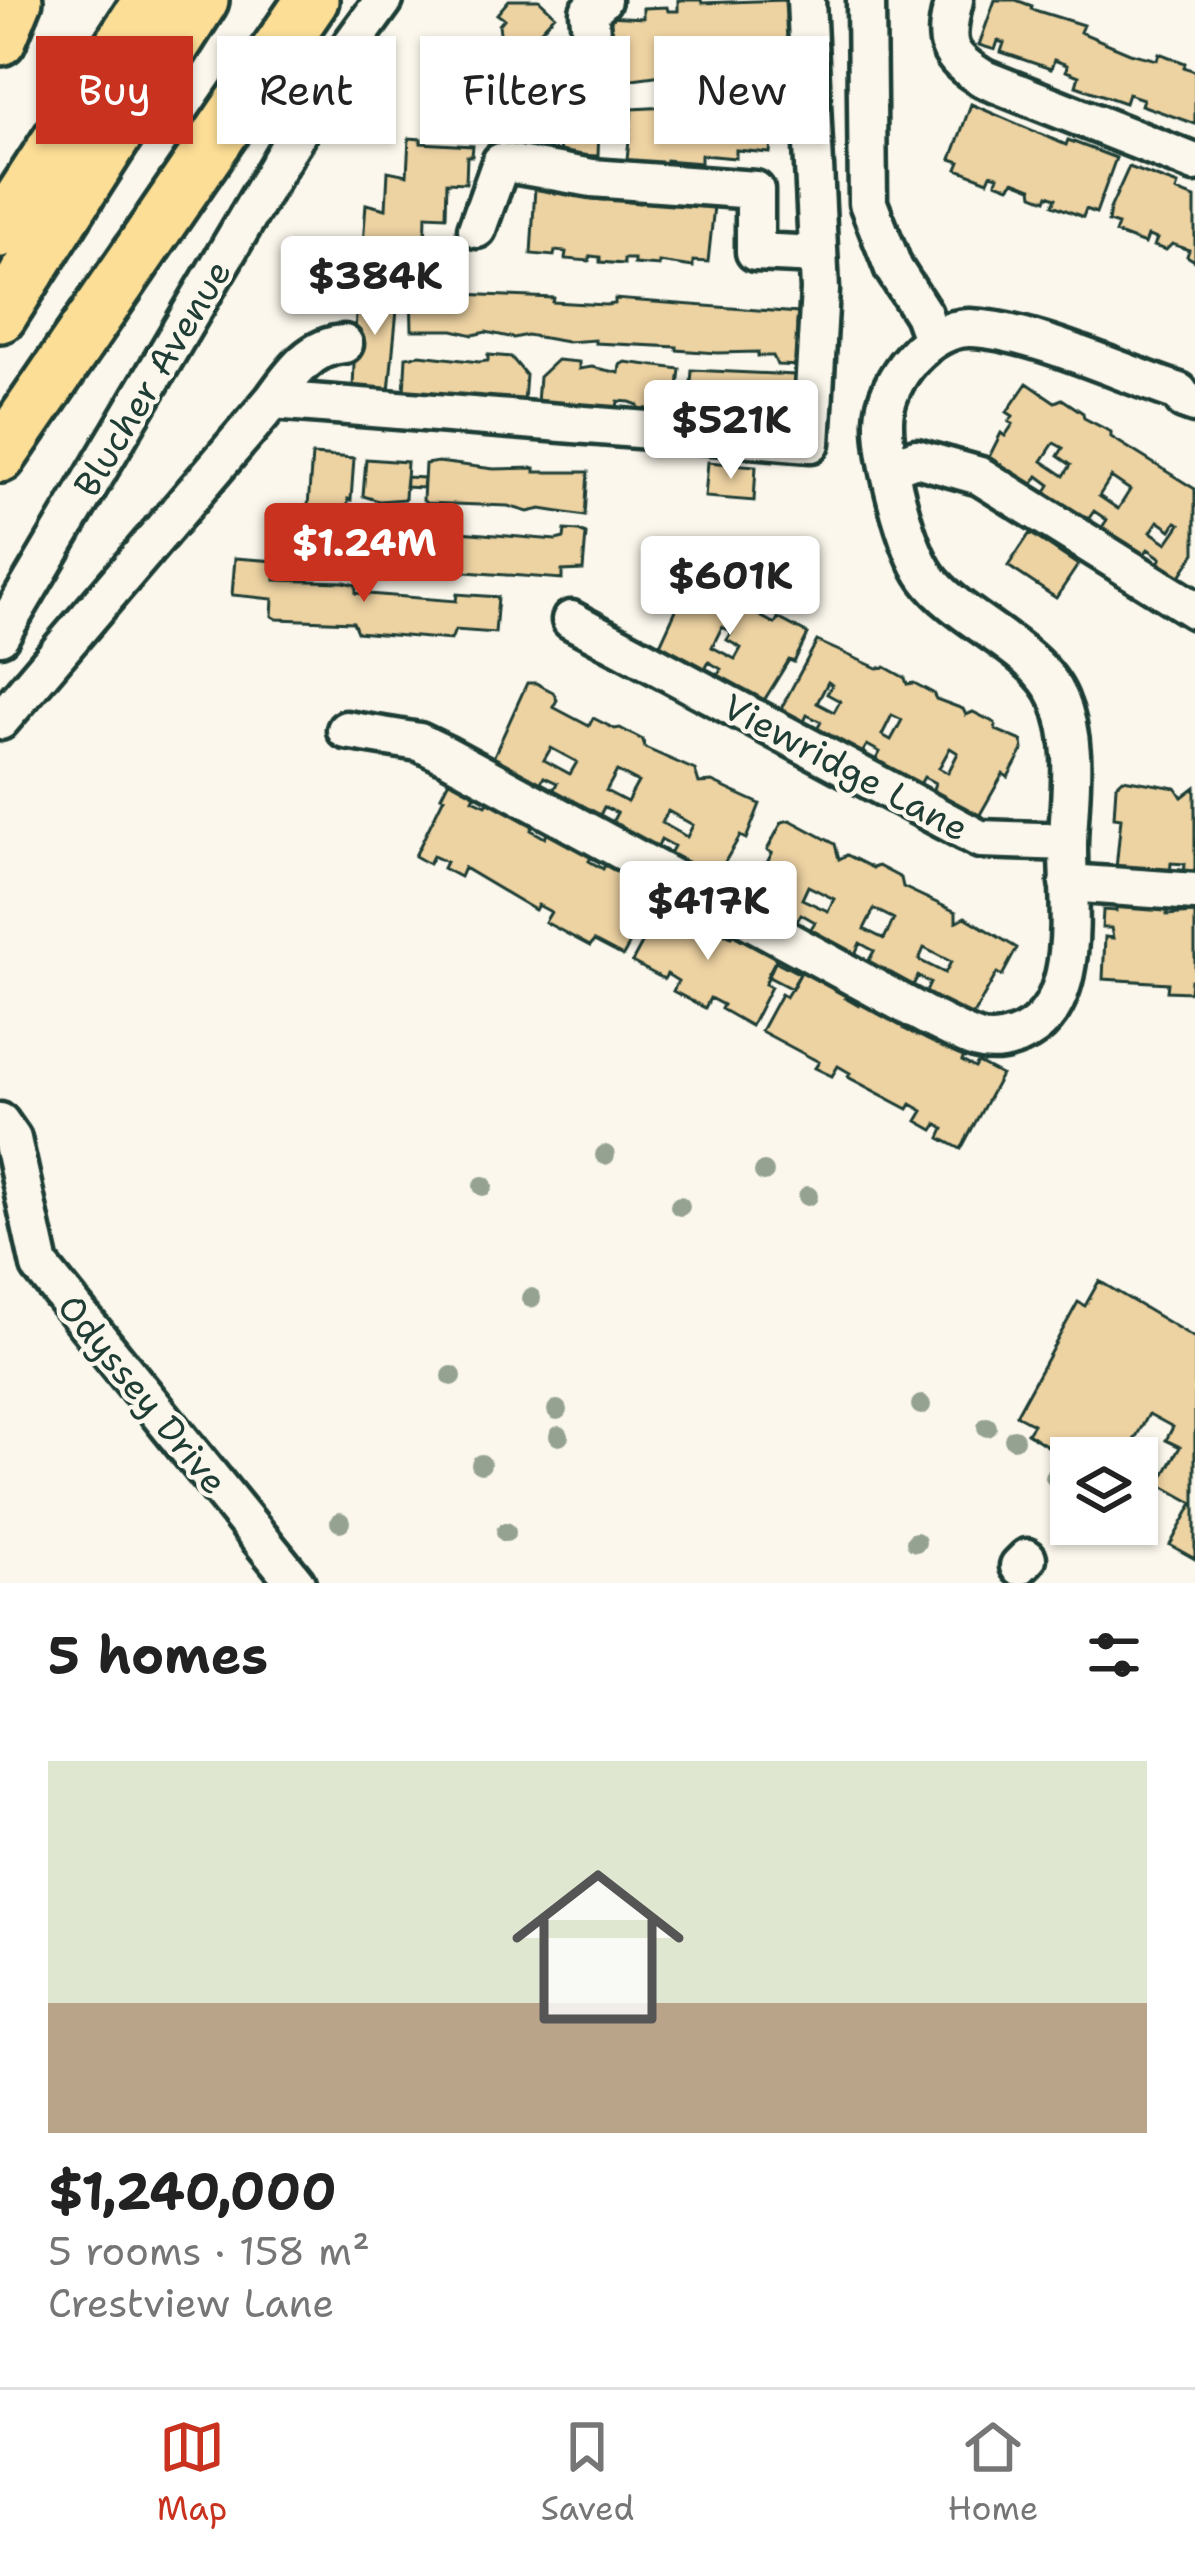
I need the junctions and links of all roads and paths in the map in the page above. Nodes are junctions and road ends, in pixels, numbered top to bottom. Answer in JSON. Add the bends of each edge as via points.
{"nodes":[{"id":1,"x":16,"y":0,"type":"edge"},
{"id":2,"x":114,"y":0,"type":"edge"},
{"id":3,"x":150,"y":0,"type":"edge"},
{"id":4,"x":202,"y":0,"type":"edge"},
{"id":5,"x":312,"y":0,"type":"edge"},
{"id":6,"x":384,"y":0,"type":"edge"},
{"id":7,"x":602,"y":0,"type":"edge"},
{"id":8,"x":806,"y":0,"type":"edge"},
{"id":9,"x":866,"y":0,"type":"edge"},
{"id":10,"x":954,"y":0,"type":"edge"},
{"id":11,"x":591,"y":36,"type":"edge"},
{"id":12,"x":0,"y":39,"type":"edge"},
{"id":13,"x":1195,"y":163,"type":"edge"},
{"id":14,"x":0,"y":178,"type":"edge"},
{"id":15,"x":477,"y":229,"type":"dead end"},
{"id":16,"x":0,"y":231,"type":"edge"},
{"id":17,"x":818,"y":255,"type":"junction"},
{"id":18,"x":0,"y":316,"type":"edge"},
{"id":19,"x":932,"y":339,"type":"junction"},
{"id":20,"x":344,"y":344,"type":"dead end"},
{"id":21,"x":1190,"y":395,"type":"edge"},
{"id":22,"x":273,"y":400,"type":"junction"},
{"id":23,"x":0,"y":456,"type":"edge"},
{"id":24,"x":891,"y":467,"type":"junction"},
{"id":25,"x":1195,"y":610,"type":"edge"},
{"id":26,"x":571,"y":620,"type":"dead end"},
{"id":27,"x":0,"y":636,"type":"edge"},
{"id":28,"x":0,"y":721,"type":"edge"},
{"id":29,"x":346,"y":730,"type":"dead end"},
{"id":30,"x":1068,"y":842,"type":"junction"},
{"id":31,"x":1068,"y":883,"type":"junction"},
{"id":32,"x":1195,"y":892,"type":"edge"},
{"id":33,"x":0,"y":1122,"type":"edge"},
{"id":34,"x":296,"y":1583,"type":"edge"}],
"edges":[{"from":1,"to":12,"type":"highway"},
{"from":2,"to":14,"type":"highway"},
{"from":3,"to":16,"type":"highway"},
{"from":4,"to":18,"type":"highway"},
{"from":5,"to":23,"type":"highway"},
{"from":6,"to":27,"type":"street","name":"Blucher Avenue","via":[[341,59]]},
{"from":7,"to":11,"type":"street","via":[[589,11]]},
{"from":8,"to":17,"type":"street"},
{"from":9,"to":19,"type":"street","via":[[868,203]]},
{"from":10,"to":13,"type":"street","via":[[946,34],[956,61],[984,80]]},
{"from":15,"to":17,"type":"street","via":[[501,162],[755,190],[755,252]]},
{"from":17,"to":22,"type":"street","via":[[811,443]]},
{"from":19,"to":21,"type":"street","via":[[967,328],[1022,338]]},
{"from":19,"to":24,"type":"street","via":[[898,376],[884,417]]},
{"from":20,"to":22,"type":"street","via":[[310,356]]},
{"from":22,"to":28,"type":"street"},
{"from":24,"to":25,"type":"street","via":[[916,458],[980,476]]},
{"from":24,"to":30,"type":"street","via":[[914,556],[929,580],[1059,697],[1072,751]]},
{"from":26,"to":30,"type":"street","name":"Viewridge Lane","via":[[980,838]]},
{"from":29,"to":31,"type":"street","via":[[419,742],[446,755],[980,1041],[1029,1033],[1048,1015],[1066,975]]},
{"from":30,"to":31,"type":"street"},
{"from":31,"to":32,"type":"street"},
{"from":33,"to":34,"type":"street","name":"Odyssey Drive","via":[[12,1139],[40,1266]]}]}
